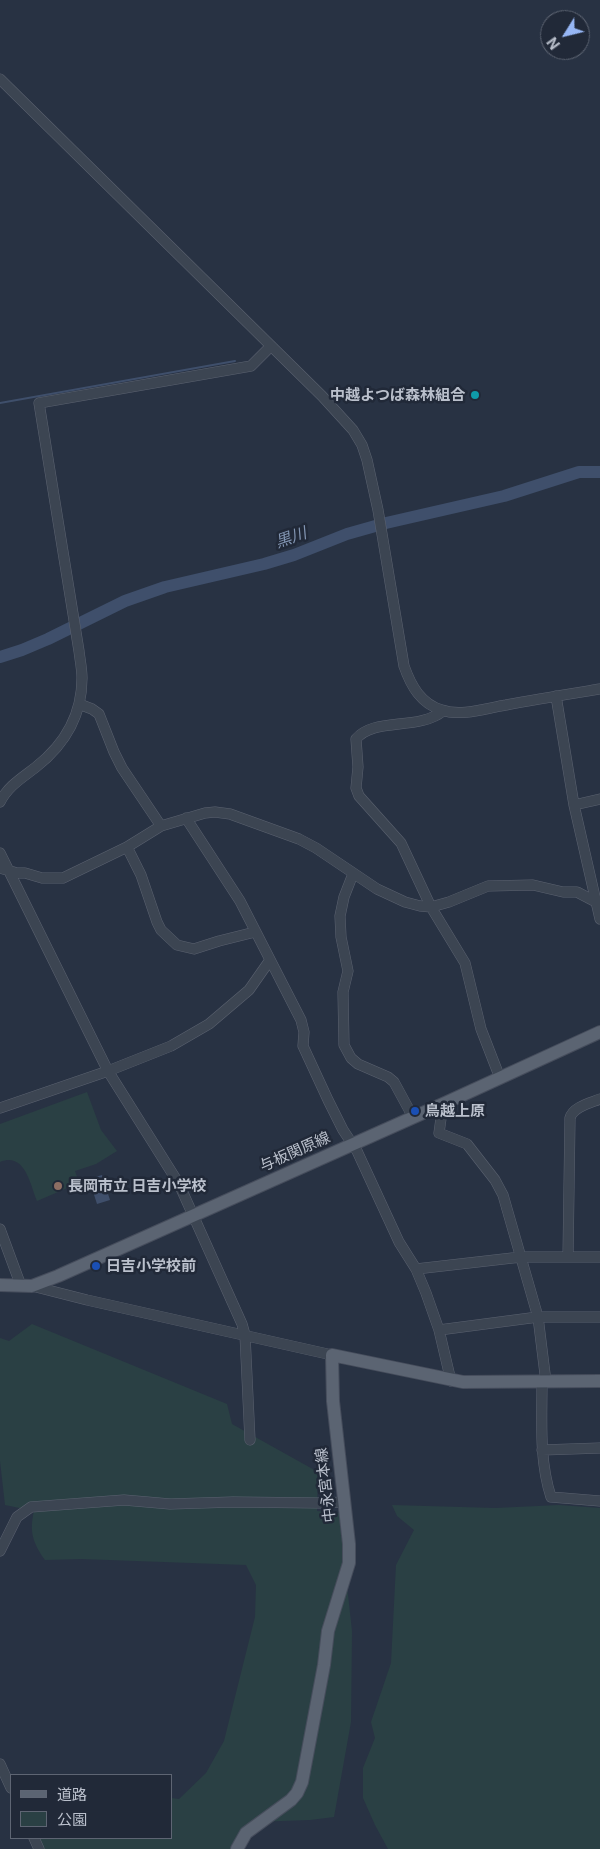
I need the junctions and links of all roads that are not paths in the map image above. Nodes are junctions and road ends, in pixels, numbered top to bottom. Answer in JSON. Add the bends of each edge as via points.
{"nodes":[{"id":1,"x":0,"y":79,"type":"edge"},
{"id":2,"x":271,"y":346,"type":"junction"},
{"id":3,"x":600,"y":689,"type":"edge"},
{"id":4,"x":556,"y":696,"type":"junction"},
{"id":5,"x":79,"y":704,"type":"junction"},
{"id":6,"x":443,"y":711,"type":"junction"},
{"id":7,"x":600,"y":800,"type":"edge"},
{"id":8,"x":0,"y":802,"type":"edge"},
{"id":9,"x":574,"y":805,"type":"junction"},
{"id":10,"x":186,"y":818,"type":"junction"},
{"id":11,"x":161,"y":826,"type":"junction"},
{"id":12,"x":127,"y":847,"type":"junction"},
{"id":13,"x":0,"y":853,"type":"edge"},
{"id":14,"x":5,"y":869,"type":"edge"},
{"id":15,"x":353,"y":874,"type":"junction"},
{"id":16,"x":597,"y":897,"type":"edge"},
{"id":17,"x":431,"y":907,"type":"junction"},
{"id":18,"x":600,"y":919,"type":"edge"},
{"id":19,"x":255,"y":932,"type":"junction"},
{"id":20,"x":270,"y":960,"type":"junction"},
{"id":21,"x":600,"y":1032,"type":"edge"},
{"id":22,"x":108,"y":1071,"type":"junction"},
{"id":23,"x":500,"y":1078,"type":"junction"},
{"id":24,"x":600,"y":1099,"type":"edge"},
{"id":25,"x":443,"y":1104,"type":"junction"},
{"id":26,"x":0,"y":1108,"type":"edge"},
{"id":27,"x":413,"y":1117,"type":"junction"},
{"id":28,"x":353,"y":1144,"type":"junction"},
{"id":29,"x":194,"y":1214,"type":"junction"},
{"id":30,"x":0,"y":1230,"type":"edge"},
{"id":31,"x":521,"y":1257,"type":"junction"},
{"id":32,"x":600,"y":1257,"type":"edge"},
{"id":33,"x":568,"y":1258,"type":"junction"},
{"id":34,"x":416,"y":1269,"type":"junction"},
{"id":35,"x":0,"y":1285,"type":"edge"},
{"id":36,"x":26,"y":1286,"type":"junction"},
{"id":37,"x":538,"y":1317,"type":"junction"},
{"id":38,"x":600,"y":1317,"type":"edge"},
{"id":39,"x":439,"y":1330,"type":"junction"},
{"id":40,"x":245,"y":1335,"type":"junction"},
{"id":41,"x":332,"y":1355,"type":"junction"},
{"id":42,"x":451,"y":1381,"type":"junction"},
{"id":43,"x":600,"y":1381,"type":"edge"},
{"id":44,"x":544,"y":1382,"type":"junction"},
{"id":45,"x":250,"y":1440,"type":"dead end"},
{"id":46,"x":600,"y":1448,"type":"edge"},
{"id":47,"x":542,"y":1450,"type":"junction"},
{"id":48,"x":600,"y":1501,"type":"edge"},
{"id":49,"x":344,"y":1502,"type":"junction"},
{"id":50,"x":0,"y":1551,"type":"edge"},
{"id":51,"x":0,"y":1764,"type":"edge"},
{"id":52,"x":10,"y":1786,"type":"edge"},
{"id":53,"x":237,"y":1849,"type":"edge"}],
"edges":[{"from":1,"to":2,"type":"street"},
{"from":2,"to":5,"type":"street","via":[[251,366],[39,403],[79,651],[82,677]]},
{"from":2,"to":6,"type":"street","via":[[342,416],[362,444],[378,510],[407,675],[420,697]]},
{"from":3,"to":4,"type":"street"},
{"from":4,"to":6,"type":"street","via":[[469,711]]},
{"from":4,"to":9,"type":"street"},
{"from":5,"to":8,"type":"street","via":[[58,746],[38,766],[12,784]]},
{"from":5,"to":11,"type":"street","via":[[99,714],[122,768]]},
{"from":6,"to":17,"type":"street","via":[[430,719],[373,728],[356,739],[356,788],[359,796],[401,843]]},
{"from":7,"to":9,"type":"street"},
{"from":9,"to":16,"type":"street"},
{"from":10,"to":11,"type":"street"},
{"from":10,"to":15,"type":"street","via":[[205,813],[230,814],[299,839]]},
{"from":10,"to":19,"type":"street","via":[[240,901]]},
{"from":11,"to":12,"type":"street"},
{"from":12,"to":14,"type":"street","via":[[63,878],[16,874]]},
{"from":12,"to":19,"type":"street","via":[[161,930],[177,945],[194,949]]},
{"from":13,"to":14,"type":"street"},
{"from":14,"to":22,"type":"street"},
{"from":15,"to":17,"type":"street","via":[[405,902]]},
{"from":15,"to":27,"type":"street","via":[[340,916],[348,971],[343,992],[344,1045],[358,1064],[394,1082]]},
{"from":16,"to":17,"type":"street","via":[[533,885],[488,886]]},
{"from":16,"to":18,"type":"street"},
{"from":17,"to":23,"type":"street","via":[[465,963],[481,1029]]},
{"from":19,"to":20,"type":"street"},
{"from":20,"to":22,"type":"street","via":[[249,990],[209,1024],[172,1046]]},
{"from":20,"to":28,"type":"street","via":[[302,1020],[303,1046],[315,1073]]},
{"from":21,"to":23,"type":"main road","name":"与板関原線"},
{"from":22,"to":26,"type":"street"},
{"from":22,"to":29,"type":"street","via":[[179,1184]]},
{"from":23,"to":25,"type":"main road","name":"与板関原線"},
{"from":24,"to":33,"type":"street","via":[[576,1109],[570,1118]]},
{"from":25,"to":27,"type":"main road","name":"与板関原線"},
{"from":25,"to":31,"type":"street","via":[[439,1133],[466,1144],[496,1180]]},
{"from":27,"to":28,"type":"main road","name":"与板関原線"},
{"from":28,"to":29,"type":"main road","name":"与板関原線"},
{"from":28,"to":34,"type":"street"},
{"from":29,"to":36,"type":"main road","name":"与板関原線","via":[[58,1276]]},
{"from":29,"to":40,"type":"street"},
{"from":30,"to":36,"type":"street"},
{"from":31,"to":33,"type":"street"},
{"from":31,"to":34,"type":"street"},
{"from":31,"to":37,"type":"street"},
{"from":32,"to":33,"type":"street"},
{"from":34,"to":39,"type":"street"},
{"from":35,"to":36,"type":"main road","name":"与板関原線"},
{"from":36,"to":40,"type":"street"},
{"from":37,"to":38,"type":"street"},
{"from":37,"to":39,"type":"street"},
{"from":37,"to":44,"type":"street"},
{"from":39,"to":42,"type":"street"},
{"from":40,"to":41,"type":"street"},
{"from":40,"to":45,"type":"street"},
{"from":41,"to":42,"type":"main road"},
{"from":41,"to":49,"type":"main road","name":"中永宮本線","via":[[333,1401]]},
{"from":42,"to":44,"type":"main road"},
{"from":43,"to":44,"type":"main road"},
{"from":44,"to":47,"type":"street"},
{"from":46,"to":47,"type":"street"},
{"from":47,"to":48,"type":"street","via":[[544,1477],[551,1497]]},
{"from":49,"to":50,"type":"street","via":[[170,1504],[124,1500],[31,1507],[18,1517]]},
{"from":49,"to":53,"type":"main road","name":"中永宮本線","via":[[349,1563],[330,1621],[302,1782],[291,1800],[246,1833]]},
{"from":51,"to":52,"type":"street"}]}
